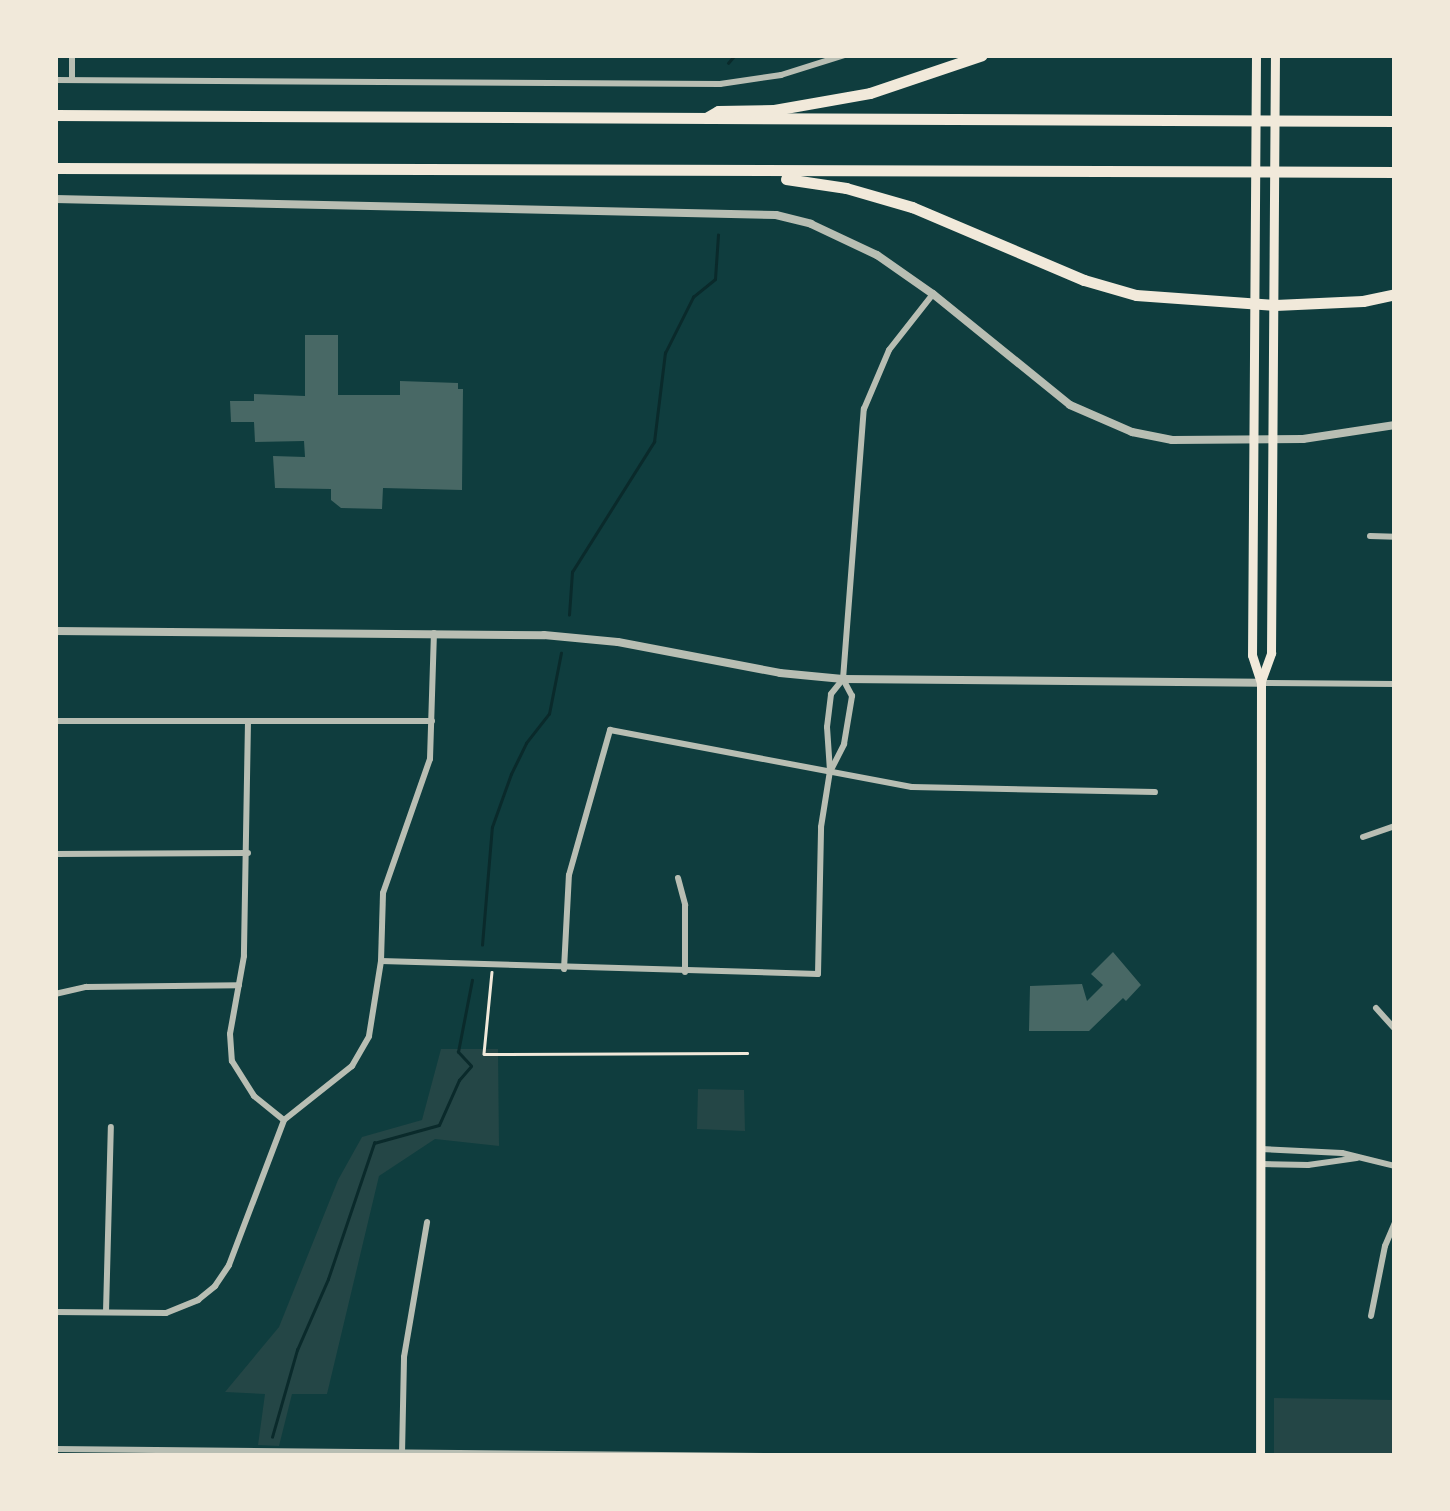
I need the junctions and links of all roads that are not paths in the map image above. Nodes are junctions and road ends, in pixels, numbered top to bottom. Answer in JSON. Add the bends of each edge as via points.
{"nodes":[{"id":1,"x":72,"y":55,"type":"edge"},
{"id":2,"x":845,"y":55,"type":"edge"},
{"id":3,"x":982,"y":55,"type":"edge"},
{"id":4,"x":1256,"y":55,"type":"edge"},
{"id":5,"x":1275,"y":61,"type":"edge"},
{"id":6,"x":55,"y":80,"type":"edge"},
{"id":7,"x":72,"y":80,"type":"junction"},
{"id":8,"x":55,"y":115,"type":"edge"},
{"id":9,"x":704,"y":119,"type":"junction"},
{"id":10,"x":1395,"y":122,"type":"edge"},
{"id":11,"x":55,"y":168,"type":"edge"},
{"id":12,"x":1395,"y":172,"type":"edge"},
{"id":13,"x":698,"y":173,"type":"junction"},
{"id":14,"x":55,"y":199,"type":"edge"},
{"id":15,"x":933,"y":294,"type":"junction"},
{"id":16,"x":1395,"y":294,"type":"edge"},
{"id":17,"x":1255,"y":305,"type":"junction"},
{"id":18,"x":1275,"y":306,"type":"junction"},
{"id":19,"x":1395,"y":425,"type":"edge"},
{"id":20,"x":1272,"y":439,"type":"junction"},
{"id":21,"x":1252,"y":440,"type":"junction"},
{"id":22,"x":1370,"y":536,"type":"dead end"},
{"id":23,"x":1395,"y":537,"type":"edge"},
{"id":24,"x":55,"y":631,"type":"edge"},
{"id":25,"x":434,"y":633,"type":"junction"},
{"id":26,"x":844,"y":679,"type":"junction"},
{"id":27,"x":1261,"y":683,"type":"junction"},
{"id":28,"x":1395,"y":684,"type":"edge"},
{"id":29,"x":55,"y":721,"type":"edge"},
{"id":30,"x":432,"y":721,"type":"junction"},
{"id":31,"x":248,"y":722,"type":"junction"},
{"id":32,"x":830,"y":771,"type":"junction"},
{"id":33,"x":1155,"y":792,"type":"dead end"},
{"id":34,"x":1395,"y":826,"type":"edge"},
{"id":35,"x":1364,"y":837,"type":"dead end"},
{"id":36,"x":55,"y":854,"type":"edge"},
{"id":37,"x":248,"y":854,"type":"junction"},
{"id":38,"x":678,"y":878,"type":"dead end"},
{"id":39,"x":381,"y":961,"type":"junction"},
{"id":40,"x":564,"y":970,"type":"junction"},
{"id":41,"x":685,"y":972,"type":"junction"},
{"id":42,"x":240,"y":984,"type":"junction"},
{"id":43,"x":55,"y":994,"type":"edge"},
{"id":44,"x":1376,"y":1008,"type":"dead end"},
{"id":45,"x":1395,"y":1030,"type":"edge"},
{"id":46,"x":284,"y":1120,"type":"junction"},
{"id":47,"x":112,"y":1127,"type":"dead end"},
{"id":48,"x":1261,"y":1150,"type":"junction"},
{"id":49,"x":1363,"y":1157,"type":"junction"},
{"id":50,"x":1261,"y":1164,"type":"junction"},
{"id":51,"x":1395,"y":1166,"type":"edge"},
{"id":52,"x":426,"y":1222,"type":"dead end"},
{"id":53,"x":1395,"y":1222,"type":"edge"},
{"id":54,"x":55,"y":1312,"type":"edge"},
{"id":55,"x":106,"y":1312,"type":"junction"},
{"id":56,"x":1371,"y":1316,"type":"dead end"},
{"id":57,"x":55,"y":1449,"type":"edge"},
{"id":58,"x":106,"y":1453,"type":"edge"},
{"id":59,"x":402,"y":1454,"type":"edge"},
{"id":60,"x":536,"y":1454,"type":"edge"},
{"id":61,"x":697,"y":1455,"type":"edge"},
{"id":62,"x":765,"y":1456,"type":"edge"},
{"id":63,"x":1260,"y":1456,"type":"edge"}],
"edges":[{"from":1,"to":7,"type":"street"},
{"from":2,"to":7,"type":"street","via":[[781,75],[720,84]]},
{"from":3,"to":9,"type":"highway","via":[[870,94],[774,110],[718,111]]},
{"from":4,"to":17,"type":"main road"},
{"from":5,"to":18,"type":"main road"},
{"from":6,"to":7,"type":"street"},
{"from":8,"to":9,"type":"highway"},
{"from":9,"to":10,"type":"highway"},
{"from":11,"to":13,"type":"highway"},
{"from":12,"to":13,"type":"highway"},
{"from":13,"to":17,"type":"highway","via":[[846,188],[912,207],[1084,280],[1136,295]]},
{"from":14,"to":15,"type":"street","via":[[776,215],[849,240]]},
{"from":15,"to":21,"type":"street","via":[[1070,405],[1105,423],[1172,440]]},
{"from":15,"to":26,"type":"street","via":[[890,350],[864,409]]},
{"from":16,"to":18,"type":"highway"},
{"from":17,"to":18,"type":"highway"},
{"from":17,"to":21,"type":"main road"},
{"from":18,"to":20,"type":"main road"},
{"from":19,"to":20,"type":"street"},
{"from":20,"to":21,"type":"street"},
{"from":20,"to":27,"type":"main road","via":[[1270,653]]},
{"from":21,"to":27,"type":"main road","via":[[1252,655]]},
{"from":22,"to":23,"type":"street"},
{"from":24,"to":25,"type":"street"},
{"from":25,"to":26,"type":"street","via":[[618,642]]},
{"from":25,"to":30,"type":"street"},
{"from":26,"to":27,"type":"street"},
{"from":26,"to":32,"type":"street","via":[[831,694]]},
{"from":26,"to":32,"type":"street","via":[[852,696],[847,733]]},
{"from":27,"to":28,"type":"street"},
{"from":27,"to":48,"type":"main road"},
{"from":29,"to":31,"type":"street"},
{"from":30,"to":31,"type":"street"},
{"from":30,"to":39,"type":"street","via":[[430,759],[382,893]]},
{"from":31,"to":37,"type":"street"},
{"from":32,"to":33,"type":"street","via":[[956,791]]},
{"from":32,"to":40,"type":"street","via":[[610,730],[569,874]]},
{"from":32,"to":41,"type":"street","via":[[818,974]]},
{"from":34,"to":35,"type":"street"},
{"from":36,"to":37,"type":"street"},
{"from":37,"to":42,"type":"street"},
{"from":38,"to":41,"type":"street"},
{"from":39,"to":40,"type":"street"},
{"from":39,"to":46,"type":"street","via":[[369,1036],[352,1066]]},
{"from":40,"to":41,"type":"street"},
{"from":42,"to":43,"type":"street","via":[[86,986]]},
{"from":42,"to":46,"type":"street","via":[[232,1061],[254,1096]]},
{"from":44,"to":45,"type":"street"},
{"from":46,"to":55,"type":"street","via":[[229,1264],[214,1286],[166,1312]]},
{"from":47,"to":55,"type":"street"},
{"from":48,"to":49,"type":"street"},
{"from":48,"to":50,"type":"main road"},
{"from":49,"to":50,"type":"street"},
{"from":49,"to":51,"type":"street"},
{"from":50,"to":63,"type":"main road"},
{"from":52,"to":59,"type":"street","via":[[404,1357]]},
{"from":53,"to":56,"type":"street"},
{"from":54,"to":55,"type":"street"},
{"from":57,"to":58,"type":"street"},
{"from":58,"to":59,"type":"street"},
{"from":59,"to":60,"type":"street"},
{"from":60,"to":61,"type":"street"},
{"from":61,"to":62,"type":"street"}]}
